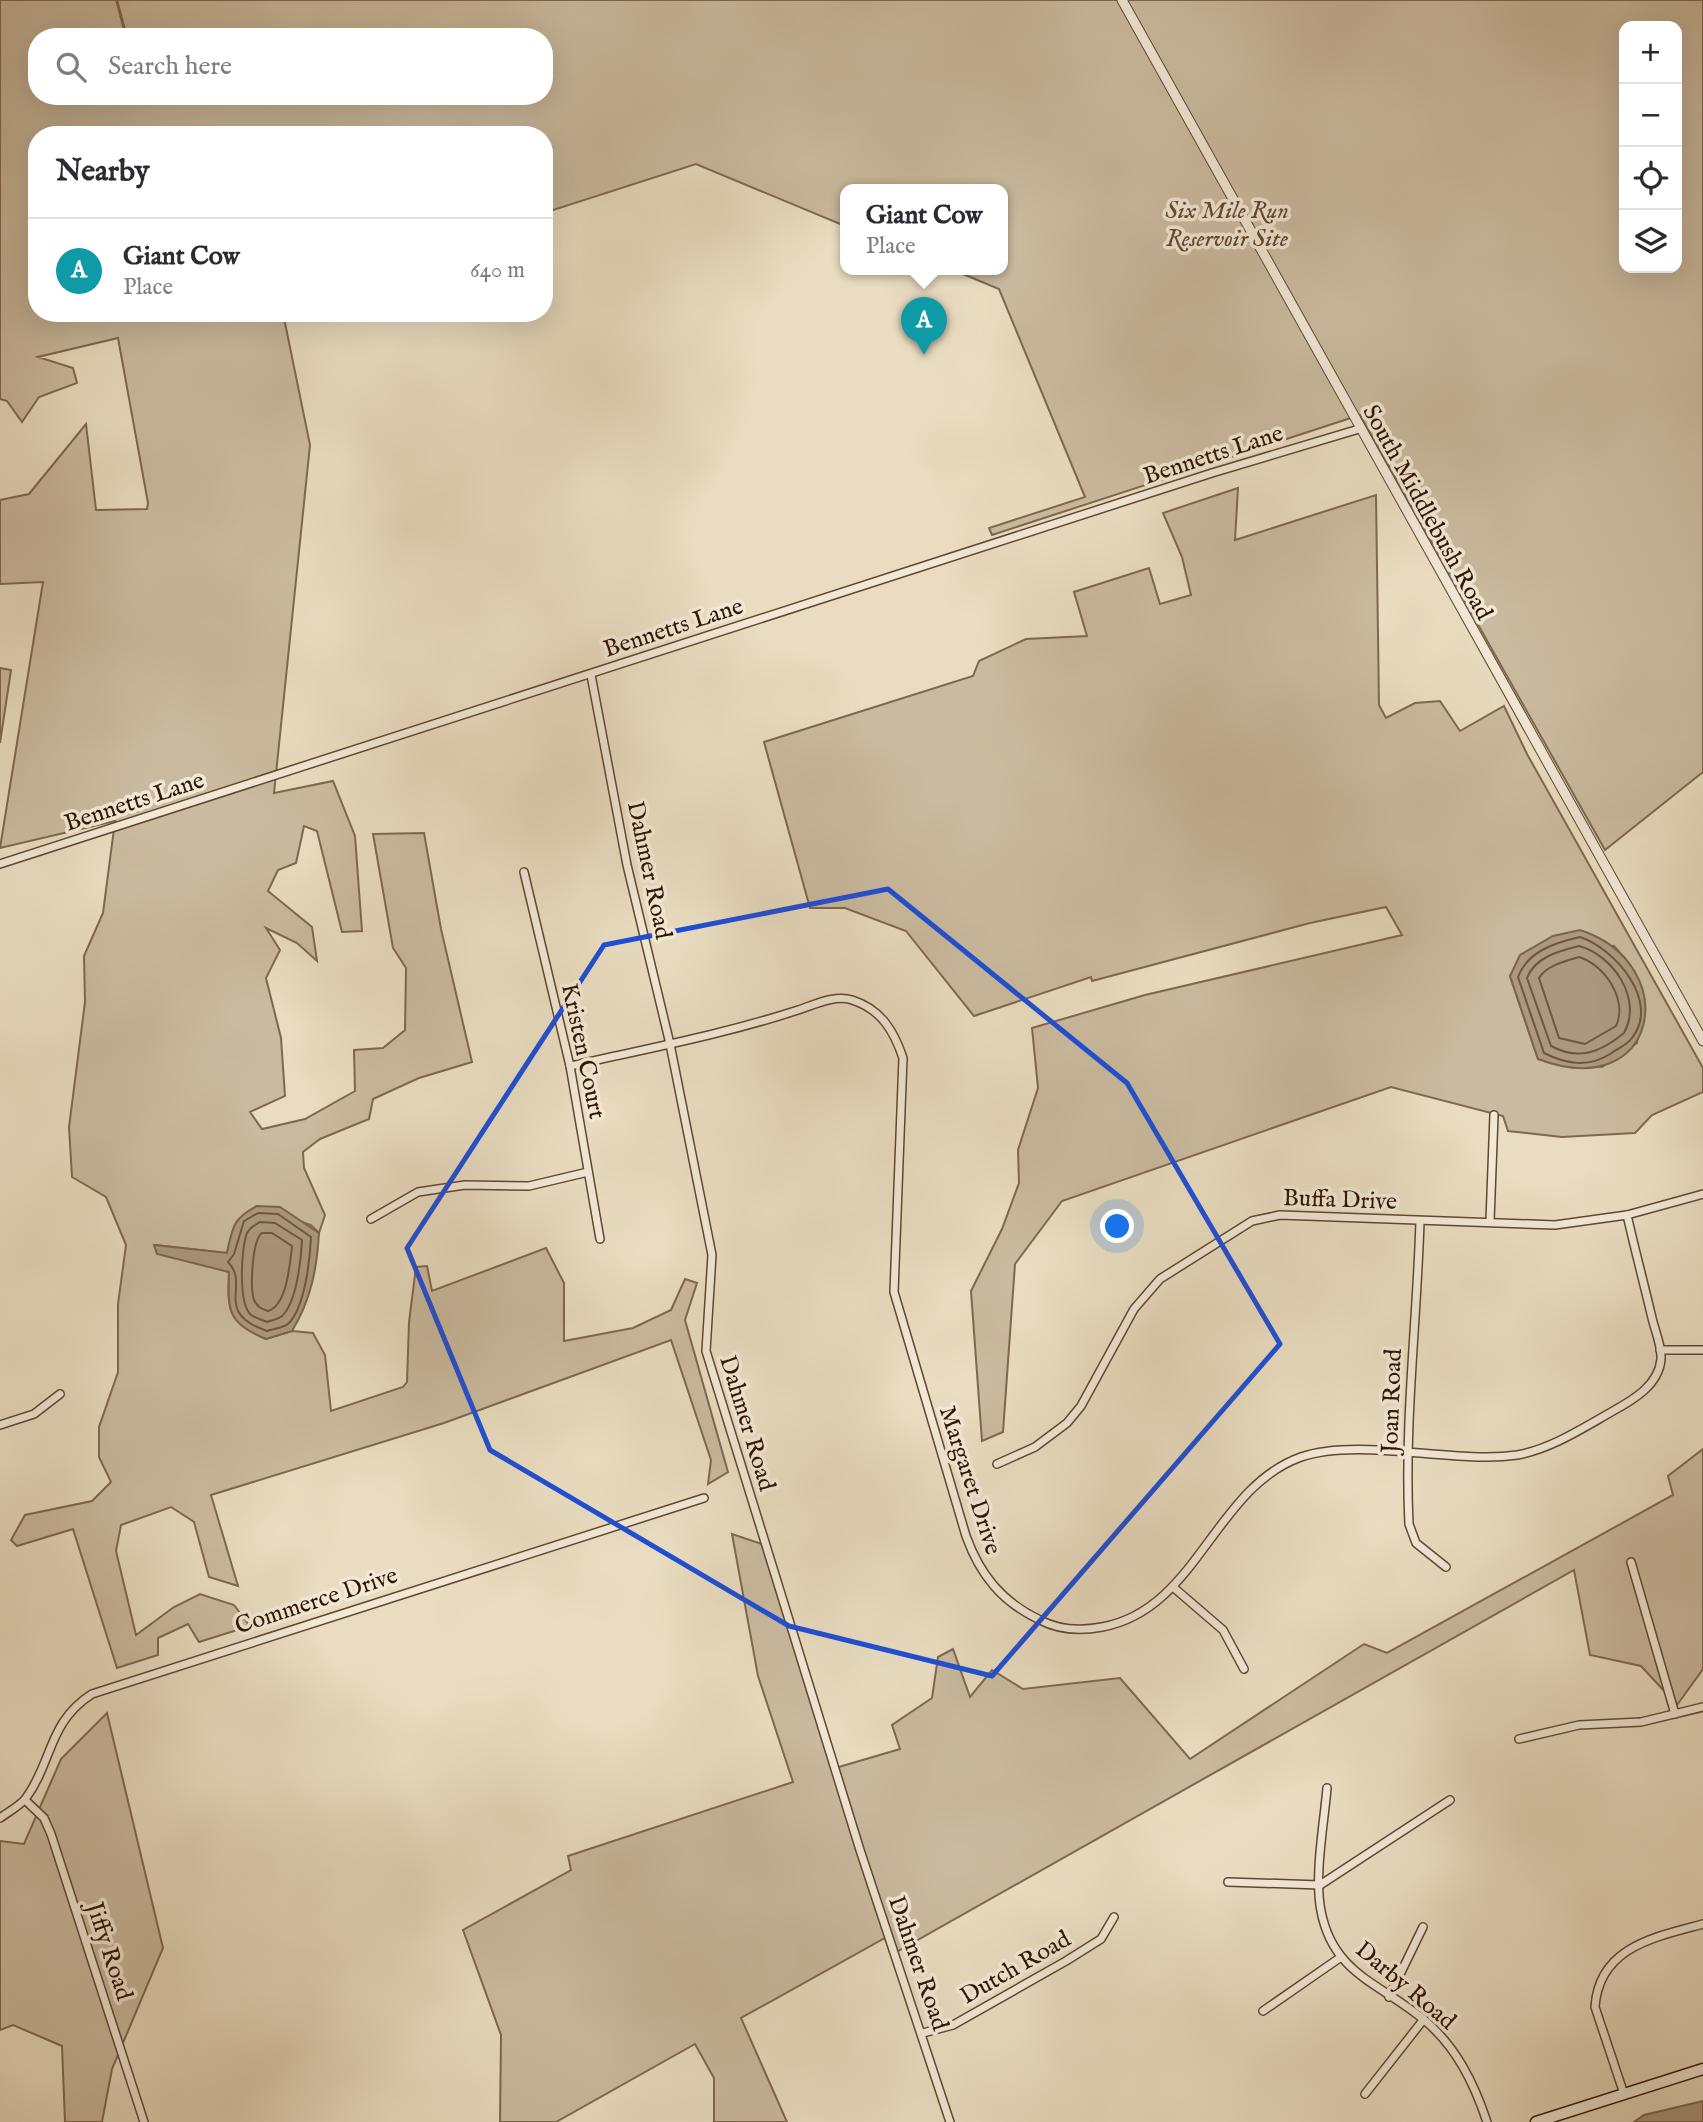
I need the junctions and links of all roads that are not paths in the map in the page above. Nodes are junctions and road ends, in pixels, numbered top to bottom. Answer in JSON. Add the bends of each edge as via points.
{"nodes":[{"id":1,"x":1122,"y":0,"type":"edge"},
{"id":2,"x":1359,"y":429,"type":"junction"},
{"id":3,"x":591,"y":675,"type":"junction"},
{"id":4,"x":0,"y":864,"type":"edge"},
{"id":5,"x":524,"y":872,"type":"dead end"},
{"id":6,"x":1703,"y":1041,"type":"edge"},
{"id":7,"x":670,"y":1044,"type":"junction"},
{"id":8,"x":570,"y":1066,"type":"junction"},
{"id":9,"x":1494,"y":1115,"type":"dead end"},
{"id":10,"x":588,"y":1172,"type":"junction"},
{"id":11,"x":1703,"y":1194,"type":"edge"},
{"id":12,"x":1628,"y":1215,"type":"junction"},
{"id":13,"x":371,"y":1219,"type":"dead end"},
{"id":14,"x":1420,"y":1221,"type":"junction"},
{"id":15,"x":1490,"y":1222,"type":"junction"},
{"id":16,"x":600,"y":1239,"type":"dead end"},
{"id":17,"x":1660,"y":1350,"type":"junction"},
{"id":18,"x":1703,"y":1350,"type":"edge"},
{"id":19,"x":60,"y":1394,"type":"dead end"},
{"id":20,"x":0,"y":1426,"type":"edge"},
{"id":21,"x":1408,"y":1453,"type":"junction"},
{"id":22,"x":997,"y":1464,"type":"dead end"},
{"id":23,"x":704,"y":1498,"type":"dead end"},
{"id":24,"x":1631,"y":1562,"type":"dead end"},
{"id":25,"x":1446,"y":1567,"type":"dead end"},
{"id":26,"x":1173,"y":1587,"type":"junction"},
{"id":27,"x":1244,"y":1669,"type":"dead end"},
{"id":28,"x":1703,"y":1707,"type":"edge"},
{"id":29,"x":1675,"y":1714,"type":"junction"},
{"id":30,"x":1519,"y":1739,"type":"dead end"},
{"id":31,"x":1327,"y":1788,"type":"dead end"},
{"id":32,"x":25,"y":1800,"type":"junction"},
{"id":33,"x":1450,"y":1800,"type":"dead end"},
{"id":34,"x":0,"y":1818,"type":"edge"},
{"id":35,"x":1228,"y":1882,"type":"dead end"},
{"id":36,"x":1320,"y":1885,"type":"junction"},
{"id":37,"x":1114,"y":1917,"type":"dead end"},
{"id":38,"x":1703,"y":1924,"type":"edge"},
{"id":39,"x":1423,"y":1927,"type":"dead end"},
{"id":40,"x":1341,"y":1957,"type":"junction"},
{"id":41,"x":1389,"y":1997,"type":"junction"},
{"id":42,"x":1263,"y":2011,"type":"dead end"},
{"id":43,"x":1424,"y":2020,"type":"junction"},
{"id":44,"x":923,"y":2034,"type":"junction"},
{"id":45,"x":1703,"y":2069,"type":"edge"},
{"id":46,"x":1365,"y":2094,"type":"dead end"},
{"id":47,"x":1625,"y":2094,"type":"junction"},
{"id":48,"x":144,"y":2122,"type":"edge"},
{"id":49,"x":950,"y":2122,"type":"edge"},
{"id":50,"x":1487,"y":2122,"type":"edge"},
{"id":51,"x":1536,"y":2122,"type":"edge"}],
"edges":[{"from":1,"to":2,"type":"street","name":"South Middlebush Road"},
{"from":2,"to":3,"type":"street","name":"Bennetts Lane"},
{"from":2,"to":6,"type":"street","name":"South Middlebush Road"},
{"from":3,"to":4,"type":"street","name":"Bennetts Lane"},
{"from":3,"to":7,"type":"street","name":"Dahmer Road","via":[[627,865]]},
{"from":5,"to":8,"type":"street","name":"Kristen Court"},
{"from":7,"to":8,"type":"street","name":"Margaret Drive"},
{"from":7,"to":26,"type":"street","name":"Margaret Drive","via":[[842,998],[862,1004],[886,1021],[903,1058],[894,1293],[975,1559],[988,1582],[1010,1602],[1044,1623],[1073,1629],[1132,1619]]},
{"from":7,"to":44,"type":"street","name":"Dahmer Road","via":[[712,1255],[706,1351],[860,1850]]},
{"from":8,"to":10,"type":"street","name":"Kristen Court"},
{"from":9,"to":15,"type":"street"},
{"from":10,"to":13,"type":"street","via":[[529,1186],[465,1185],[418,1192]]},
{"from":10,"to":16,"type":"street","name":"Kristen Court"},
{"from":11,"to":12,"type":"street","name":"Buffa Drive"},
{"from":12,"to":15,"type":"street","name":"Buffa Drive","via":[[1555,1225]]},
{"from":12,"to":17,"type":"street"},
{"from":14,"to":15,"type":"street","name":"Buffa Drive"},
{"from":14,"to":21,"type":"street","name":"Joan Road"},
{"from":14,"to":22,"type":"street","name":"Buffa Drive","via":[[1280,1215],[1252,1221],[1172,1269],[1144,1296],[1067,1423],[1035,1447]]},
{"from":17,"to":18,"type":"street"},
{"from":17,"to":21,"type":"street","name":"Margaret Drive","via":[[1659,1366],[1642,1393],[1566,1438],[1505,1456]]},
{"from":19,"to":20,"type":"street","via":[[34,1414]]},
{"from":21,"to":25,"type":"street","name":"Joan Road","via":[[1411,1535]]},
{"from":21,"to":26,"type":"street","name":"Margaret Drive","via":[[1316,1453],[1287,1463],[1240,1502]]},
{"from":23,"to":32,"type":"street","name":"Commerce Drive","via":[[103,1689],[81,1700],[55,1730]]},
{"from":24,"to":29,"type":"street"},
{"from":26,"to":27,"type":"street","via":[[1223,1630]]},
{"from":28,"to":29,"type":"street"},
{"from":29,"to":30,"type":"street","via":[[1642,1722],[1579,1725]]},
{"from":31,"to":36,"type":"street","name":"Darby Road"},
{"from":32,"to":34,"type":"street"},
{"from":32,"to":48,"type":"street","name":"Jiffy Road","via":[[44,1818],[51,1834]]},
{"from":33,"to":36,"type":"street"},
{"from":35,"to":36,"type":"street"},
{"from":36,"to":40,"type":"street","name":"Darby Road","via":[[1321,1909]]},
{"from":37,"to":44,"type":"street","name":"Dutch Road","via":[[1101,1939],[1066,1961],[953,2025]]},
{"from":38,"to":47,"type":"street","via":[[1635,1945],[1606,1970],[1595,2007]]},
{"from":39,"to":41,"type":"street"},
{"from":40,"to":41,"type":"street","name":"Darby Road"},
{"from":40,"to":42,"type":"street"},
{"from":41,"to":43,"type":"street","name":"Darby Road"},
{"from":43,"to":46,"type":"street"},
{"from":43,"to":50,"type":"street","name":"Darby Road","via":[[1464,2067]]},
{"from":44,"to":49,"type":"street","name":"Dahmer Road"},
{"from":45,"to":47,"type":"main road"},
{"from":47,"to":51,"type":"main road"}]}
